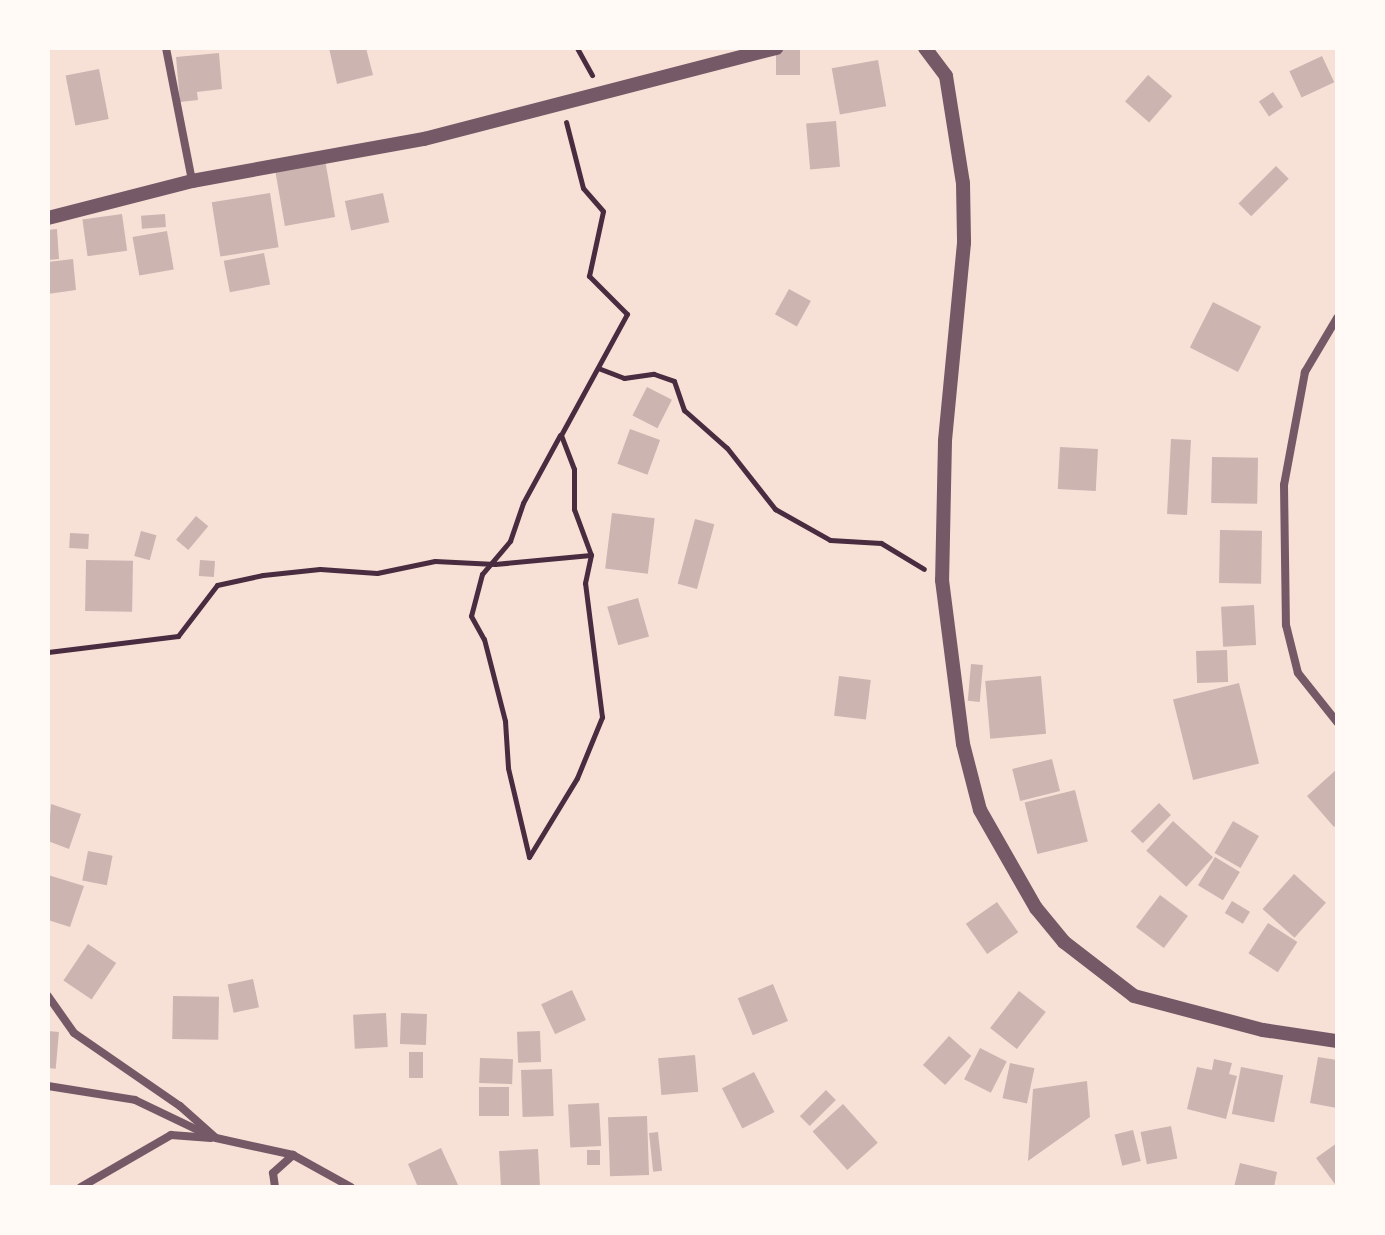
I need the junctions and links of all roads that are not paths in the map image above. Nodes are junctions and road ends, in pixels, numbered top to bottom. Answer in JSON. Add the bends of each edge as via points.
{"nodes":[{"id":1,"x":166,"y":48,"type":"edge"},
{"id":2,"x":776,"y":48,"type":"edge"},
{"id":3,"x":925,"y":48,"type":"edge"},
{"id":4,"x":192,"y":181,"type":"junction"},
{"id":5,"x":48,"y":218,"type":"edge"},
{"id":6,"x":1337,"y":318,"type":"edge"},
{"id":7,"x":1337,"y":722,"type":"edge"},
{"id":8,"x":48,"y":996,"type":"edge"},
{"id":9,"x":1337,"y":1041,"type":"edge"},
{"id":10,"x":48,"y":1086,"type":"edge"},
{"id":11,"x":216,"y":1138,"type":"junction"},
{"id":12,"x":293,"y":1155,"type":"junction"},
{"id":13,"x":81,"y":1187,"type":"edge"},
{"id":14,"x":275,"y":1187,"type":"edge"},
{"id":15,"x":351,"y":1187,"type":"edge"}],
"edges":[{"from":1,"to":4,"type":"street"},
{"from":2,"to":4,"type":"street","via":[[424,139]]},
{"from":3,"to":9,"type":"street","via":[[946,76],[963,183],[964,243],[945,441],[942,580],[963,744],[980,810],[1036,908],[1064,942],[1134,996],[1263,1030]]},
{"from":4,"to":5,"type":"street"},
{"from":6,"to":7,"type":"street","via":[[1305,372],[1284,485],[1286,625],[1298,673]]},
{"from":8,"to":11,"type":"street","via":[[74,1033],[180,1106]]},
{"from":10,"to":11,"type":"street","via":[[135,1100]]},
{"from":11,"to":12,"type":"street"},
{"from":11,"to":13,"type":"street","via":[[171,1135]]},
{"from":12,"to":14,"type":"street","via":[[273,1173]]},
{"from":12,"to":15,"type":"street"}]}
